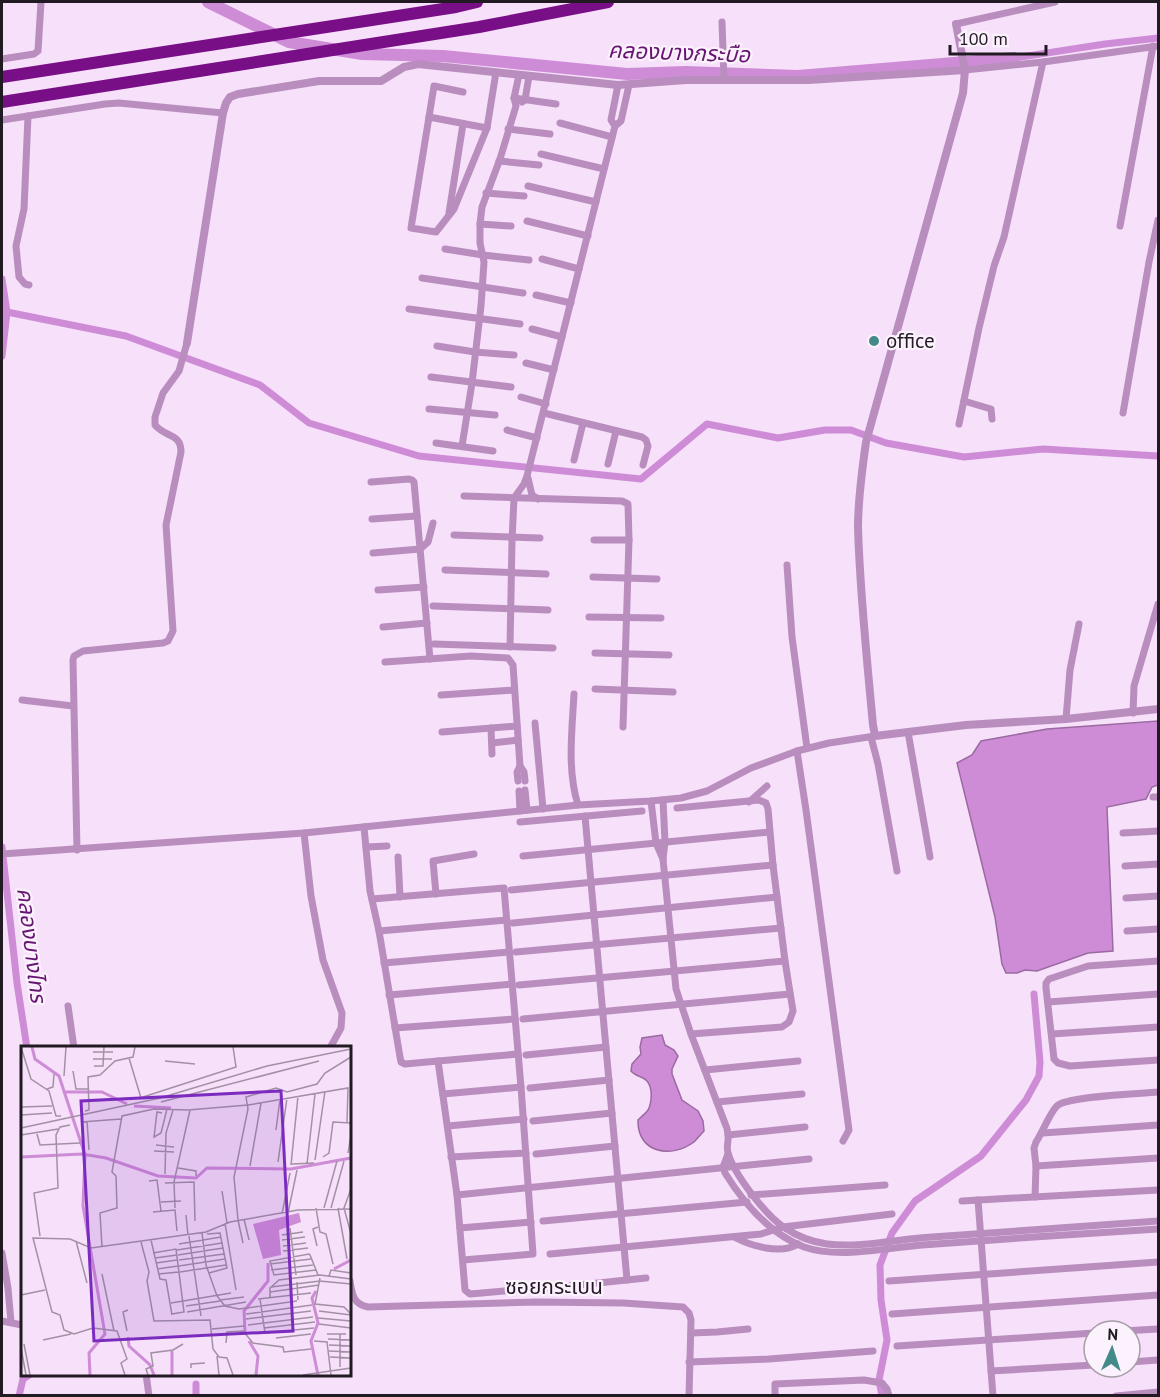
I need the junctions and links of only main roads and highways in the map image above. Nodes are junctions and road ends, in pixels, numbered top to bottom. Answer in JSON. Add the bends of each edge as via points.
{"nodes":[{"id":1,"x":477,"y":2,"type":"edge"},
{"id":2,"x":486,"y":2,"type":"edge"},
{"id":3,"x":608,"y":2,"type":"edge"},
{"id":4,"x":456,"y":7,"type":"junction"},
{"id":5,"x":2,"y":77,"type":"edge"},
{"id":6,"x":2,"y":102,"type":"edge"}],
"edges":[{"from":1,"to":4,"type":"highway"},
{"from":2,"to":4,"type":"highway"},
{"from":3,"to":6,"type":"highway","via":[[502,23]]},
{"from":4,"to":5,"type":"highway"}]}
